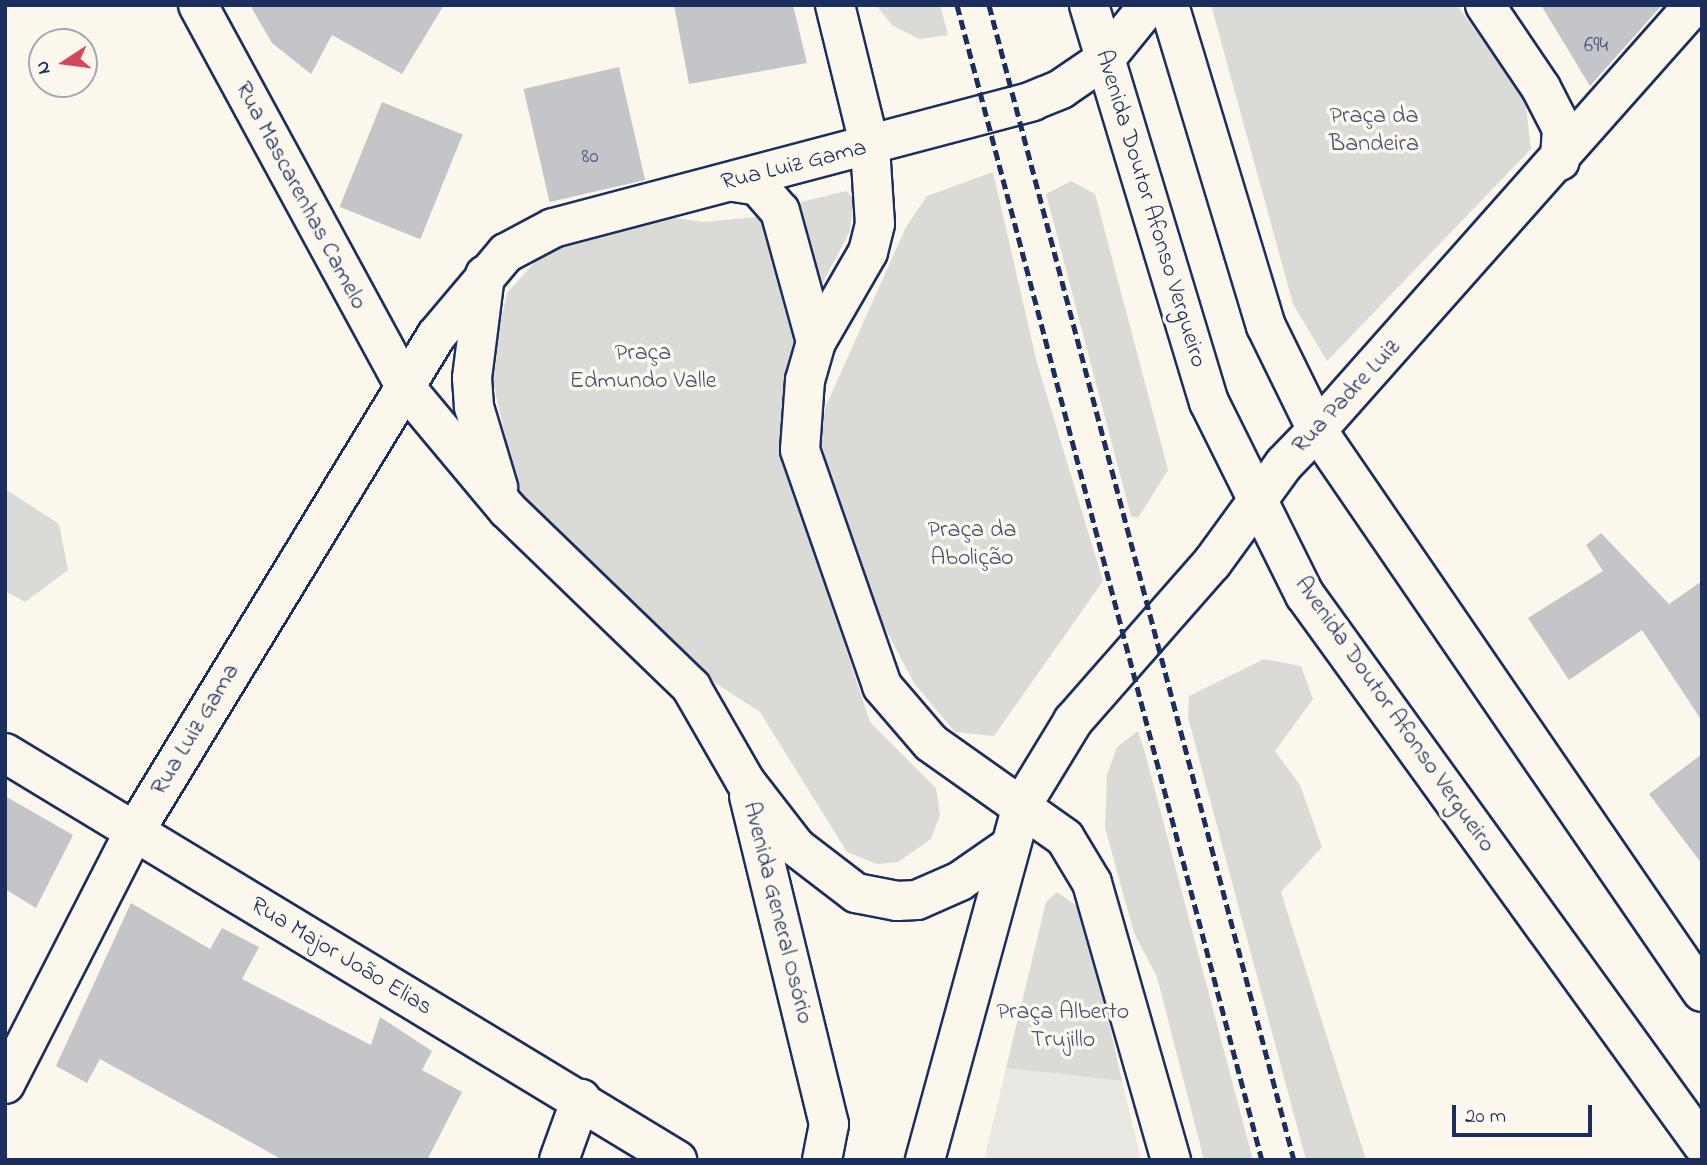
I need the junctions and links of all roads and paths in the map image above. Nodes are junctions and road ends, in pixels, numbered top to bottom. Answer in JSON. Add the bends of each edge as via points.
{"nodes":[{"id":1,"x":198,"y":5,"type":"edge"},
{"id":2,"x":835,"y":5,"type":"edge"},
{"id":3,"x":1089,"y":5,"type":"edge"},
{"id":4,"x":1149,"y":5,"type":"edge"},
{"id":5,"x":1169,"y":5,"type":"edge"},
{"id":6,"x":1485,"y":5,"type":"edge"},
{"id":7,"x":1694,"y":5,"type":"edge"},
{"id":8,"x":1105,"y":58,"type":"junction"},
{"id":9,"x":870,"y":147,"type":"junction"},
{"id":10,"x":1560,"y":161,"type":"junction"},
{"id":11,"x":734,"y":182,"type":"junction"},
{"id":12,"x":485,"y":273,"type":"junction"},
{"id":13,"x":816,"y":342,"type":"junction"},
{"id":14,"x":405,"y":387,"type":"junction"},
{"id":15,"x":1317,"y":430,"type":"junction"},
{"id":16,"x":1256,"y":502,"type":"junction"},
{"id":17,"x":508,"y":510,"type":"junction"},
{"id":18,"x":5,"y":754,"type":"edge"},
{"id":19,"x":976,"y":778,"type":"junction"},
{"id":20,"x":745,"y":781,"type":"junction"},
{"id":21,"x":1022,"y":805,"type":"junction"},
{"id":22,"x":134,"y":834,"type":"junction"},
{"id":23,"x":1009,"y":847,"type":"junction"},
{"id":24,"x":1702,"y":992,"type":"edge"},
{"id":25,"x":5,"y":1084,"type":"edge"},
{"id":26,"x":582,"y":1099,"type":"junction"},
{"id":27,"x":1702,"y":1144,"type":"edge"},
{"id":28,"x":559,"y":1160,"type":"edge"},
{"id":29,"x":677,"y":1160,"type":"edge"},
{"id":30,"x":822,"y":1160,"type":"edge"},
{"id":31,"x":925,"y":1160,"type":"edge"},
{"id":32,"x":1171,"y":1160,"type":"edge"}],
"edges":[{"from":1,"to":14,"type":"main road","name":"Rua Mascarenhas Camelo"},
{"from":2,"to":9,"type":"main road"},
{"from":3,"to":8,"type":"main road","name":"Avenida Doutor Afonso Vergueiro"},
{"from":4,"to":8,"type":"main road","name":"Rua Luiz Gama"},
{"from":5,"to":15,"type":"main road","via":[[1266,326]]},
{"from":6,"to":10,"type":"main road","via":[[1541,88],[1562,129]]},
{"from":7,"to":10,"type":"main road","name":"Rua Padre Luiz"},
{"from":8,"to":9,"type":"main road","name":"Rua Luiz Gama","via":[[1061,89],[1032,101]]},
{"from":8,"to":16,"type":"main road","name":"Avenida Doutor Afonso Vergueiro","via":[[1195,361]]},
{"from":9,"to":11,"type":"main road","name":"Rua Luiz Gama"},
{"from":9,"to":13,"type":"main road","via":[[875,225],[868,253]]},
{"from":10,"to":15,"type":"main road","name":"Rua Padre Luiz"},
{"from":11,"to":12,"type":"main road","name":"Rua Luiz Gama","via":[[528,237]]},
{"from":11,"to":13,"type":"main road","via":[[758,186],[780,211]]},
{"from":12,"to":14,"type":"main road","name":"Rua Luiz Gama"},
{"from":12,"to":17,"type":"main road","via":[[472,379],[474,407]]},
{"from":13,"to":19,"type":"main road","via":[[805,380],[800,450],[850,603],[882,686],[900,712]]},
{"from":14,"to":17,"type":"main road"},
{"from":14,"to":22,"type":"main road","name":"Rua Luiz Gama"},
{"from":15,"to":16,"type":"main road","name":"Rua Padre Luiz"},
{"from":15,"to":24,"type":"main road"},
{"from":16,"to":21,"type":"main road","name":"Rua Padre Luiz","via":[[1212,563],[1073,721]]},
{"from":16,"to":27,"type":"main road","name":"Avenida Doutor Afonso Vergueiro","via":[[1305,595]]},
{"from":17,"to":20,"type":"main road","via":[[691,687]]},
{"from":18,"to":22,"type":"main road","name":"Rua Major João Elias"},
{"from":19,"to":21,"type":"main road"},
{"from":19,"to":23,"type":"main road","via":[[1004,817]]},
{"from":20,"to":23,"type":"main road","name":"Avenida General Osório","via":[[796,847],[856,892],[917,900],[960,881]]},
{"from":20,"to":30,"type":"main road","name":"Avenida General Osório","via":[[829,1124]]},
{"from":21,"to":23,"type":"main road"},
{"from":21,"to":32,"type":"main road","via":[[1065,838],[1092,883]]},
{"from":22,"to":25,"type":"main road","name":"Rua Luiz Gama"},
{"from":22,"to":26,"type":"main road","name":"Rua Major João Elias"},
{"from":23,"to":31,"type":"main road"},
{"from":26,"to":28,"type":"main road"},
{"from":26,"to":29,"type":"main road","name":"Rua Major João Elias"}]}
